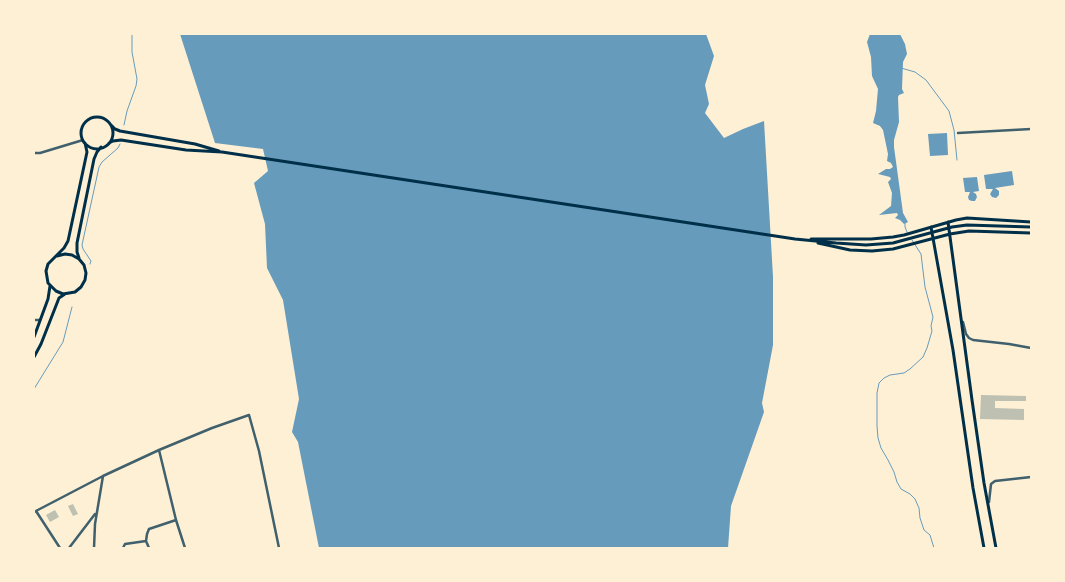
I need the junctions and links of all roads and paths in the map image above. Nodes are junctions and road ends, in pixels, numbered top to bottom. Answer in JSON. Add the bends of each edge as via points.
{"nodes":[{"id":1,"x":110,"y":124,"type":"junction"},
{"id":2,"x":1031,"y":129,"type":"edge"},
{"id":3,"x":958,"y":133,"type":"dead end"},
{"id":4,"x":84,"y":141,"type":"junction"},
{"id":5,"x":108,"y":143,"type":"junction"},
{"id":6,"x":101,"y":148,"type":"junction"},
{"id":7,"x":222,"y":152,"type":"junction"},
{"id":8,"x":34,"y":153,"type":"edge"},
{"id":9,"x":948,"y":222,"type":"junction"},
{"id":10,"x":1031,"y":222,"type":"edge"},
{"id":11,"x":931,"y":227,"type":"junction"},
{"id":12,"x":1031,"y":228,"type":"edge"},
{"id":13,"x":1031,"y":233,"type":"edge"},
{"id":14,"x":950,"y":234,"type":"junction"},
{"id":15,"x":934,"y":238,"type":"junction"},
{"id":16,"x":796,"y":239,"type":"junction"},
{"id":17,"x":57,"y":256,"type":"junction"},
{"id":18,"x":79,"y":259,"type":"junction"},
{"id":19,"x":50,"y":286,"type":"junction"},
{"id":20,"x":65,"y":294,"type":"junction"},
{"id":21,"x":960,"y":313,"type":"junction"},
{"id":22,"x":34,"y":320,"type":"edge"},
{"id":23,"x":40,"y":320,"type":"junction"},
{"id":24,"x":34,"y":337,"type":"edge"},
{"id":25,"x":1031,"y":348,"type":"edge"},
{"id":26,"x":34,"y":357,"type":"edge"},
{"id":27,"x":159,"y":450,"type":"junction"},
{"id":28,"x":103,"y":476,"type":"junction"},
{"id":29,"x":1031,"y":478,"type":"edge"},
{"id":30,"x":988,"y":502,"type":"junction"},
{"id":31,"x":35,"y":511,"type":"edge"},
{"id":32,"x":96,"y":513,"type":"junction"},
{"id":33,"x":176,"y":520,"type":"junction"},
{"id":34,"x":146,"y":541,"type":"junction"},
{"id":35,"x":60,"y":548,"type":"edge"},
{"id":36,"x":69,"y":548,"type":"edge"},
{"id":37,"x":94,"y":548,"type":"edge"},
{"id":38,"x":123,"y":548,"type":"edge"},
{"id":39,"x":149,"y":548,"type":"edge"},
{"id":40,"x":185,"y":548,"type":"edge"},
{"id":41,"x":279,"y":548,"type":"edge"},
{"id":42,"x":984,"y":548,"type":"edge"},
{"id":43,"x":996,"y":548,"type":"edge"}],
"edges":[{"from":1,"to":4,"type":"main road","via":[[100,117],[89,119],[82,130]]},
{"from":1,"to":5,"type":"main road","via":[[113,132]]},
{"from":1,"to":7,"type":"main road","via":[[120,131]]},
{"from":2,"to":3,"type":"street"},
{"from":4,"to":6,"type":"main road","via":[[91,147]]},
{"from":4,"to":8,"type":"street"},
{"from":4,"to":17,"type":"main road","via":[[87,152],[68,241]]},
{"from":5,"to":6,"type":"main road"},
{"from":5,"to":7,"type":"main road","via":[[121,140]]},
{"from":6,"to":18,"type":"main road","via":[[95,156],[76,243]]},
{"from":7,"to":16,"type":"main road"},
{"from":9,"to":10,"type":"main road","via":[[974,218]]},
{"from":9,"to":11,"type":"main road"},
{"from":9,"to":14,"type":"main road"},
{"from":11,"to":15,"type":"main road"},
{"from":11,"to":16,"type":"main road","via":[[878,239]]},
{"from":12,"to":16,"type":"main road","via":[[979,224],[952,227],[879,245]]},
{"from":13,"to":14,"type":"main road","via":[[978,230]]},
{"from":14,"to":15,"type":"main road"},
{"from":14,"to":21,"type":"main road"},
{"from":15,"to":16,"type":"main road","via":[[893,249],[864,251]]},
{"from":15,"to":42,"type":"main road"},
{"from":17,"to":18,"type":"main road","via":[[68,254]]},
{"from":17,"to":19,"type":"main road","via":[[46,271]]},
{"from":18,"to":20,"type":"main road","via":[[85,269],[85,280],[78,290]]},
{"from":19,"to":20,"type":"main road"},
{"from":19,"to":23,"type":"main road"},
{"from":20,"to":26,"type":"main road","via":[[59,298]]},
{"from":21,"to":25,"type":"street","via":[[966,334],[972,340]]},
{"from":21,"to":30,"type":"main road"},
{"from":22,"to":23,"type":"street"},
{"from":23,"to":24,"type":"main road"},
{"from":27,"to":28,"type":"street"},
{"from":27,"to":33,"type":"street"},
{"from":27,"to":41,"type":"street","via":[[249,415]]},
{"from":28,"to":31,"type":"street"},
{"from":28,"to":32,"type":"street"},
{"from":29,"to":30,"type":"street","via":[[995,481],[991,484]]},
{"from":30,"to":43,"type":"main road"},
{"from":31,"to":35,"type":"street"},
{"from":32,"to":36,"type":"street"},
{"from":32,"to":37,"type":"street"},
{"from":33,"to":34,"type":"street","via":[[149,529]]},
{"from":33,"to":40,"type":"street"},
{"from":34,"to":38,"type":"street","via":[[125,544]]},
{"from":34,"to":39,"type":"street"}]}
